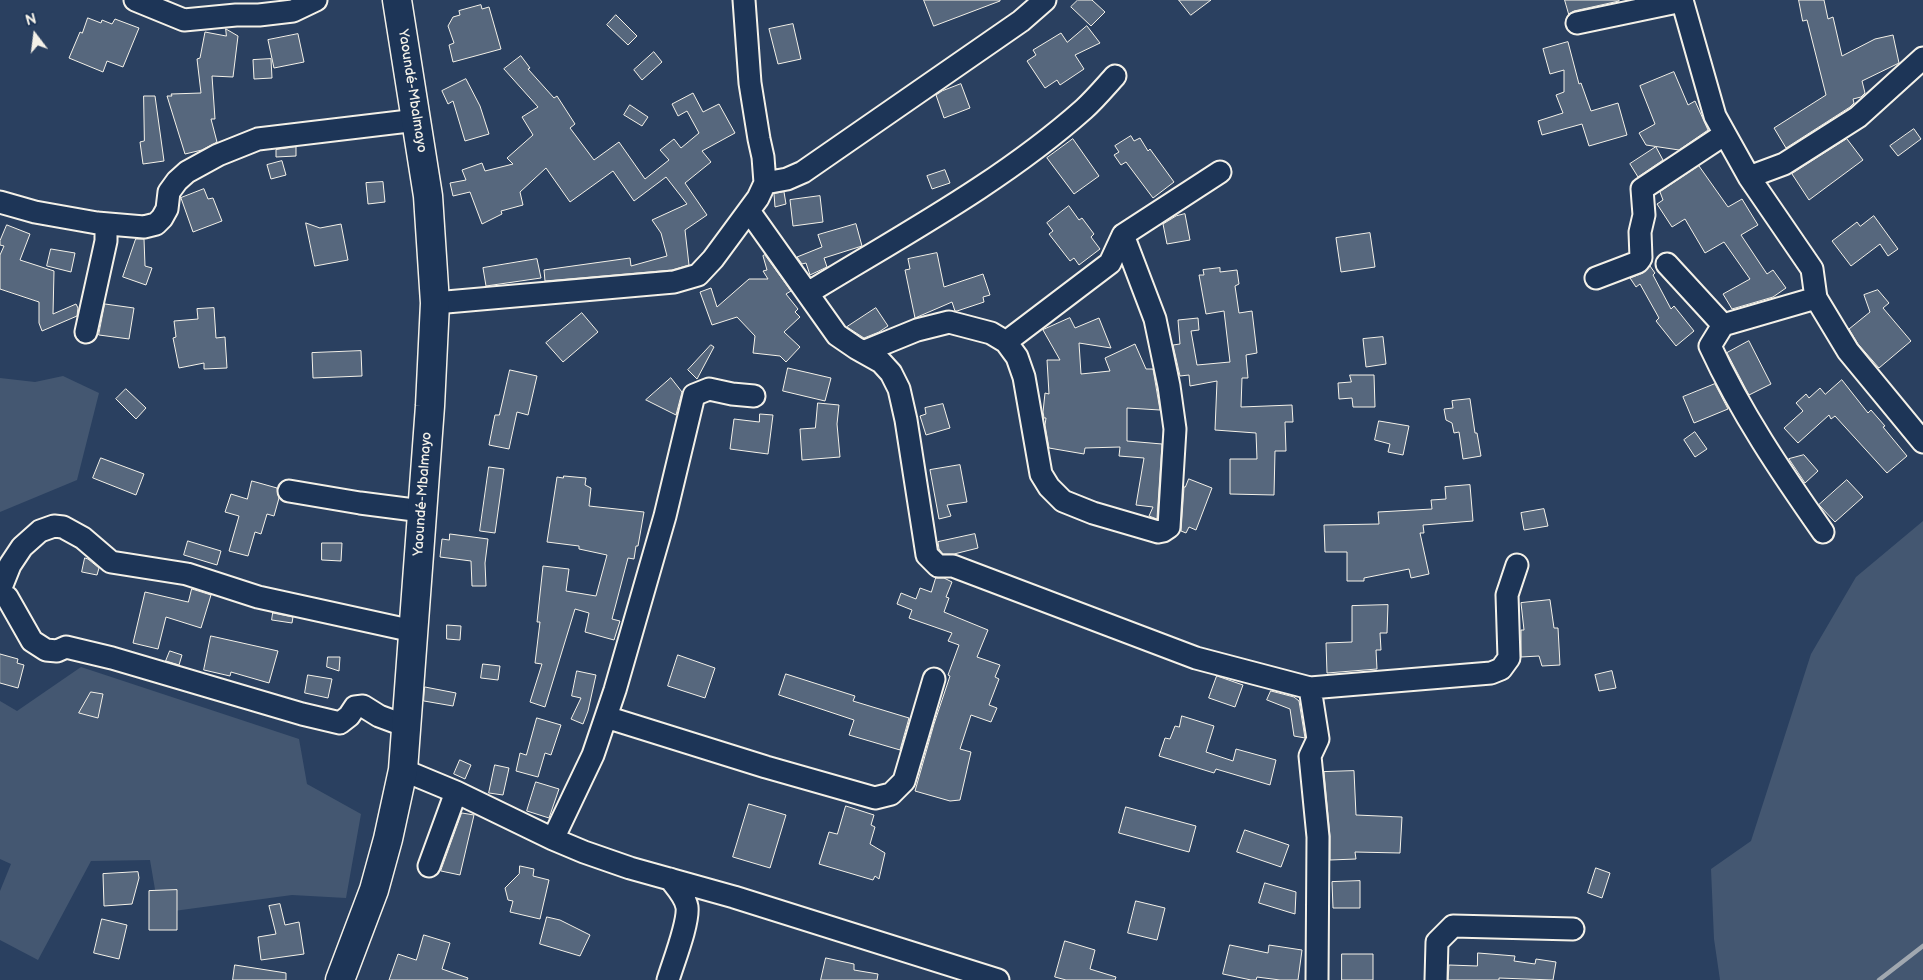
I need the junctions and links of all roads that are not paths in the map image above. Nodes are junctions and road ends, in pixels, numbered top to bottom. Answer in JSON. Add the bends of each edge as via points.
{"nodes":[{"id":1,"x":135,"y":0,"type":"edge"},
{"id":2,"x":316,"y":0,"type":"edge"},
{"id":3,"x":397,"y":0,"type":"edge"},
{"id":4,"x":744,"y":0,"type":"edge"},
{"id":5,"x":1045,"y":0,"type":"edge"},
{"id":6,"x":1682,"y":0,"type":"edge"},
{"id":7,"x":1577,"y":23,"type":"dead end"},
{"id":8,"x":1923,"y":58,"type":"edge"},
{"id":9,"x":1115,"y":76,"type":"dead end"},
{"id":10,"x":417,"y":120,"type":"junction"},
{"id":11,"x":1725,"y":134,"type":"junction"},
{"id":12,"x":1220,"y":172,"type":"dead end"},
{"id":13,"x":1750,"y":177,"type":"junction"},
{"id":14,"x":765,"y":183,"type":"junction"},
{"id":15,"x":0,"y":202,"type":"edge"},
{"id":16,"x":750,"y":211,"type":"junction"},
{"id":17,"x":106,"y":224,"type":"junction"},
{"id":18,"x":1123,"y":235,"type":"junction"},
{"id":19,"x":1667,"y":264,"type":"dead end"},
{"id":20,"x":1596,"y":278,"type":"dead end"},
{"id":21,"x":808,"y":293,"type":"junction"},
{"id":22,"x":1816,"y":298,"type":"junction"},
{"id":23,"x":435,"y":303,"type":"junction"},
{"id":24,"x":1723,"y":324,"type":"junction"},
{"id":25,"x":86,"y":332,"type":"dead end"},
{"id":26,"x":1006,"y":342,"type":"junction"},
{"id":27,"x":863,"y":352,"type":"junction"},
{"id":28,"x":754,"y":396,"type":"dead end"},
{"id":29,"x":1923,"y":442,"type":"edge"},
{"id":30,"x":289,"y":491,"type":"dead end"},
{"id":31,"x":422,"y":511,"type":"junction"},
{"id":32,"x":1823,"y":532,"type":"dead end"},
{"id":33,"x":1517,"y":565,"type":"dead end"},
{"id":34,"x":413,"y":630,"type":"junction"},
{"id":35,"x":934,"y":678,"type":"dead end"},
{"id":36,"x":1310,"y":688,"type":"junction"},
{"id":37,"x":606,"y":717,"type":"junction"},
{"id":38,"x":406,"y":726,"type":"junction"},
{"id":39,"x":403,"y":770,"type":"junction"},
{"id":40,"x":456,"y":792,"type":"junction"},
{"id":41,"x":553,"y":839,"type":"junction"},
{"id":42,"x":429,"y":866,"type":"dead end"},
{"id":43,"x":670,"y":880,"type":"junction"},
{"id":44,"x":1573,"y":929,"type":"dead end"},
{"id":45,"x":340,"y":980,"type":"edge"},
{"id":46,"x":668,"y":980,"type":"edge"},
{"id":47,"x":998,"y":980,"type":"edge"},
{"id":48,"x":1317,"y":980,"type":"edge"},
{"id":49,"x":1436,"y":980,"type":"edge"}],
"edges":[{"from":1,"to":2,"type":"street","via":[[184,20],[293,11]]},
{"from":3,"to":10,"type":"highway","name":"Yaoundé-Mbalmayo"},
{"from":4,"to":14,"type":"street","via":[[750,83],[764,157]]},
{"from":5,"to":14,"type":"street","via":[[1021,21],[803,172]]},
{"from":6,"to":7,"type":"street"},
{"from":6,"to":11,"type":"street","via":[[1715,116]]},
{"from":8,"to":13,"type":"street","via":[[1858,117],[1784,164]]},
{"from":9,"to":21,"type":"street","via":[[1085,108],[1046,141],[966,196]]},
{"from":10,"to":17,"type":"street","via":[[258,139],[218,155],[176,181],[169,192],[167,209],[156,224],[144,227]]},
{"from":10,"to":23,"type":"highway","name":"Yaoundé-Mbalmayo","via":[[428,196]]},
{"from":11,"to":13,"type":"street"},
{"from":11,"to":20,"type":"street","via":[[1642,189],[1641,258]]},
{"from":12,"to":18,"type":"street"},
{"from":13,"to":22,"type":"street","via":[[1812,269]]},
{"from":14,"to":16,"type":"street"},
{"from":15,"to":17,"type":"street","via":[[35,212]]},
{"from":16,"to":21,"type":"street"},
{"from":16,"to":23,"type":"street","via":[[698,275],[674,282]]},
{"from":17,"to":25,"type":"street","via":[[106,241]]},
{"from":18,"to":26,"type":"street","via":[[1110,263]]},
{"from":18,"to":26,"type":"street","via":[[1155,319],[1174,420],[1168,527],[1163,532],[1093,513],[1063,501],[1049,487],[1040,474],[1024,376]]},
{"from":19,"to":24,"type":"street"},
{"from":21,"to":27,"type":"street","via":[[837,334]]},
{"from":22,"to":24,"type":"street"},
{"from":22,"to":29,"type":"street","via":[[1848,351]]},
{"from":23,"to":31,"type":"highway","name":"Yaoundé-Mbalmayo"},
{"from":24,"to":32,"type":"street","via":[[1710,346],[1723,374],[1768,453]]},
{"from":26,"to":27,"type":"street","via":[[991,333],[949,322],[917,330]]},
{"from":27,"to":36,"type":"street","via":[[881,362],[899,389],[927,555],[938,566],[953,566],[1196,658]]},
{"from":28,"to":37,"type":"street","via":[[709,389],[694,395],[662,525]]},
{"from":30,"to":31,"type":"street"},
{"from":31,"to":34,"type":"highway","name":"Yaoundé-Mbalmayo"},
{"from":33,"to":36,"type":"street","via":[[1507,595],[1509,658],[1501,669],[1491,673]]},
{"from":34,"to":38,"type":"highway","name":"Yaoundé-Mbalmayo"},
{"from":34,"to":38,"type":"street","via":[[258,598],[187,574],[111,562],[82,538],[64,527],[54,526],[40,531],[22,547],[10,565],[4,591],[32,641],[46,650],[66,648],[112,658],[340,723],[355,707],[362,706]]},
{"from":35,"to":37,"type":"street","via":[[904,781],[891,794],[875,798]]},
{"from":36,"to":48,"type":"street","via":[[1318,739],[1310,756],[1318,837]]},
{"from":37,"to":41,"type":"street","via":[[593,755]]},
{"from":38,"to":39,"type":"highway","name":"Yaoundé-Mbalmayo"},
{"from":39,"to":40,"type":"street"},
{"from":39,"to":45,"type":"highway","name":"Yaoundé-Mbalmayo","via":[[374,890]]},
{"from":40,"to":41,"type":"street"},
{"from":40,"to":42,"type":"street"},
{"from":41,"to":43,"type":"street"},
{"from":43,"to":46,"type":"street","via":[[687,906],[686,921]]},
{"from":43,"to":47,"type":"street","via":[[752,902]]},
{"from":44,"to":49,"type":"street","via":[[1453,926],[1437,942]]}]}
